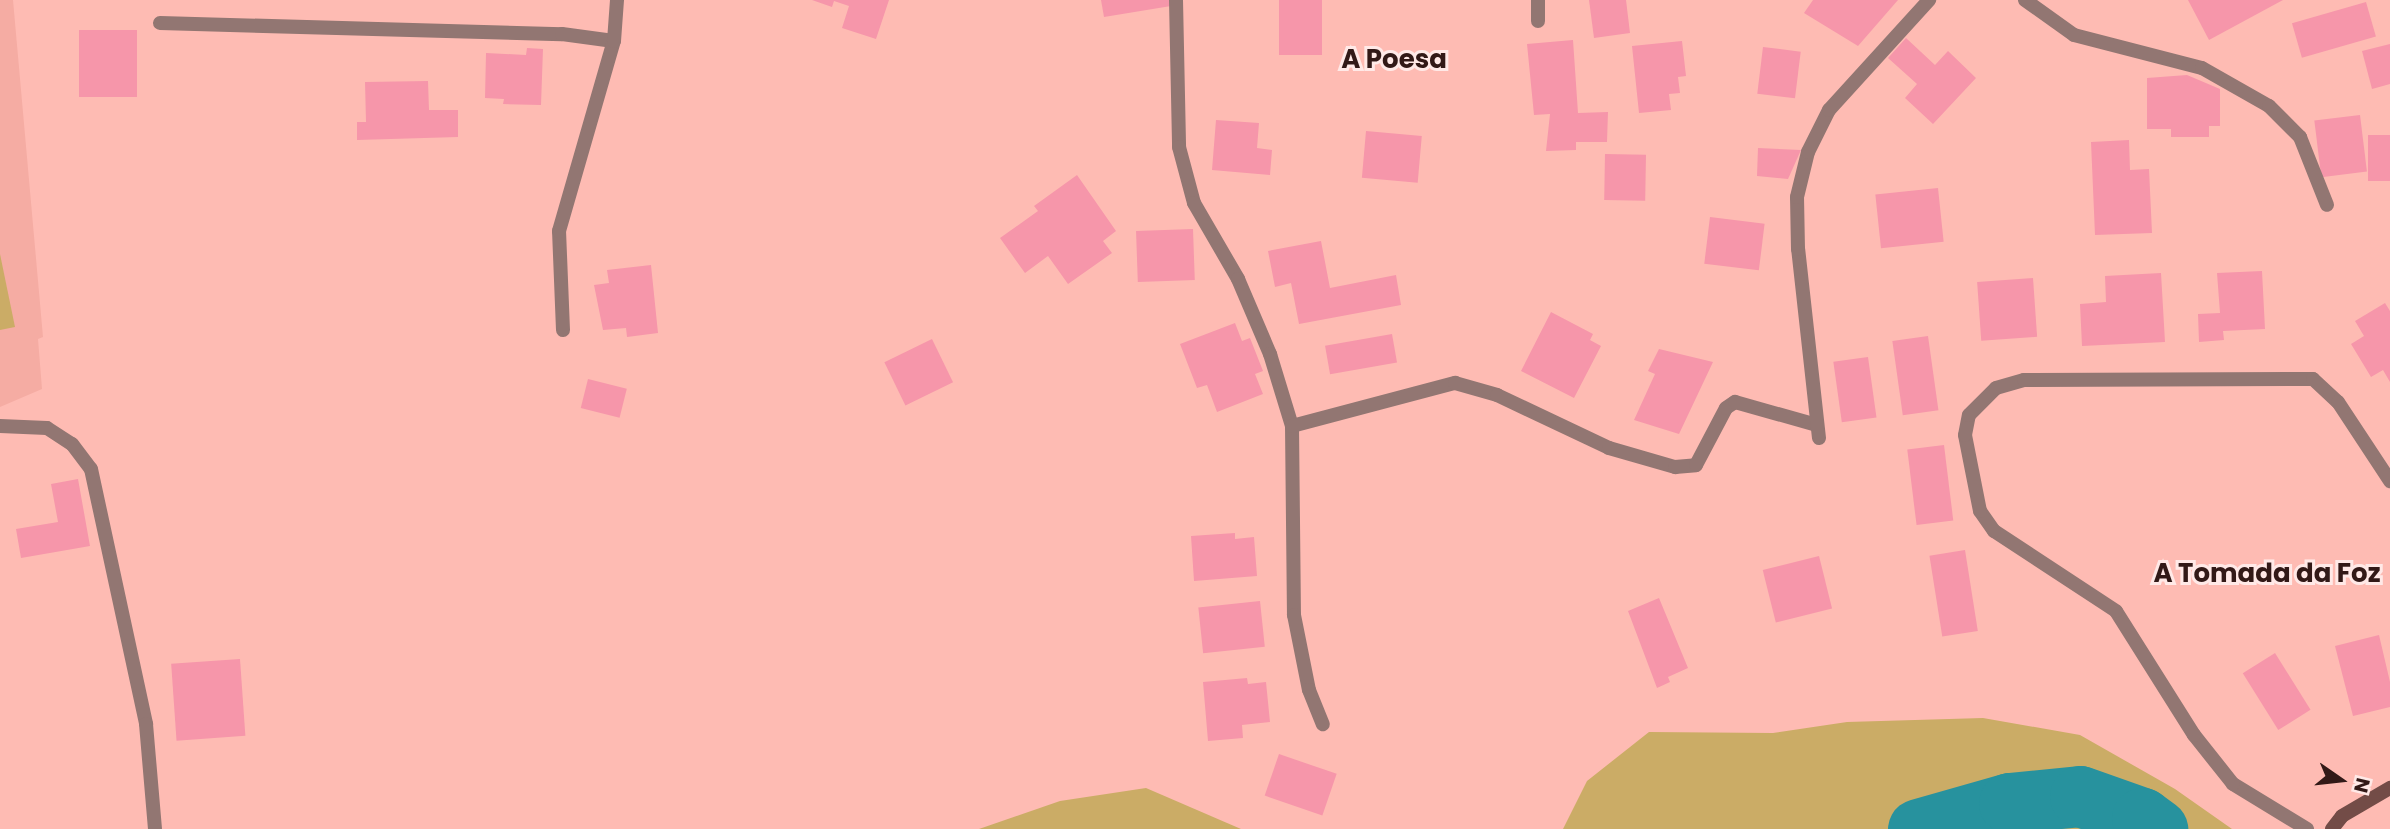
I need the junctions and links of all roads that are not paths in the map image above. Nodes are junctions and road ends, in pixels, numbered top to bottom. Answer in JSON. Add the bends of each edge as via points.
{"nodes":[{"id":1,"x":617,"y":0,"type":"edge"},
{"id":2,"x":1176,"y":0,"type":"edge"},
{"id":3,"x":1538,"y":0,"type":"edge"},
{"id":4,"x":1929,"y":0,"type":"edge"},
{"id":5,"x":2025,"y":0,"type":"edge"},
{"id":6,"x":1538,"y":21,"type":"dead end"},
{"id":7,"x":160,"y":23,"type":"dead end"},
{"id":8,"x":614,"y":41,"type":"junction"},
{"id":9,"x":2327,"y":205,"type":"dead end"},
{"id":10,"x":563,"y":330,"type":"dead end"},
{"id":11,"x":0,"y":426,"type":"edge"},
{"id":12,"x":1292,"y":426,"type":"junction"},
{"id":13,"x":2390,"y":481,"type":"edge"},
{"id":14,"x":1323,"y":724,"type":"dead end"},
{"id":15,"x":2390,"y":788,"type":"edge"},
{"id":16,"x":155,"y":829,"type":"edge"},
{"id":17,"x":2307,"y":829,"type":"edge"},
{"id":18,"x":2332,"y":829,"type":"edge"}],
"edges":[{"from":1,"to":8,"type":"street"},
{"from":2,"to":12,"type":"street","via":[[1179,147],[1194,203],[1249,304]]},
{"from":3,"to":6,"type":"street"},
{"from":4,"to":12,"type":"street","via":[[1829,110],[1808,152],[1797,197],[1798,249],[1818,431],[1735,402],[1726,408],[1696,465],[1675,467],[1609,448],[1497,395],[1455,383]]},
{"from":5,"to":9,"type":"street","via":[[2074,35],[2202,68],[2269,106],[2300,137]]},
{"from":7,"to":8,"type":"street","via":[[562,34]]},
{"from":8,"to":10,"type":"street","via":[[559,231]]},
{"from":11,"to":16,"type":"street","via":[[47,428],[72,444],[92,469],[146,724]]},
{"from":12,"to":14,"type":"street","via":[[1294,615],[1309,691]]},
{"from":13,"to":17,"type":"street","via":[[2337,401],[2313,379],[2024,380],[1996,388],[1969,415],[1965,435],[1980,511],[1994,531],[2116,611],[2194,735],[2233,784]]},
{"from":15,"to":18,"type":"main road","via":[[2342,816]]}]}
